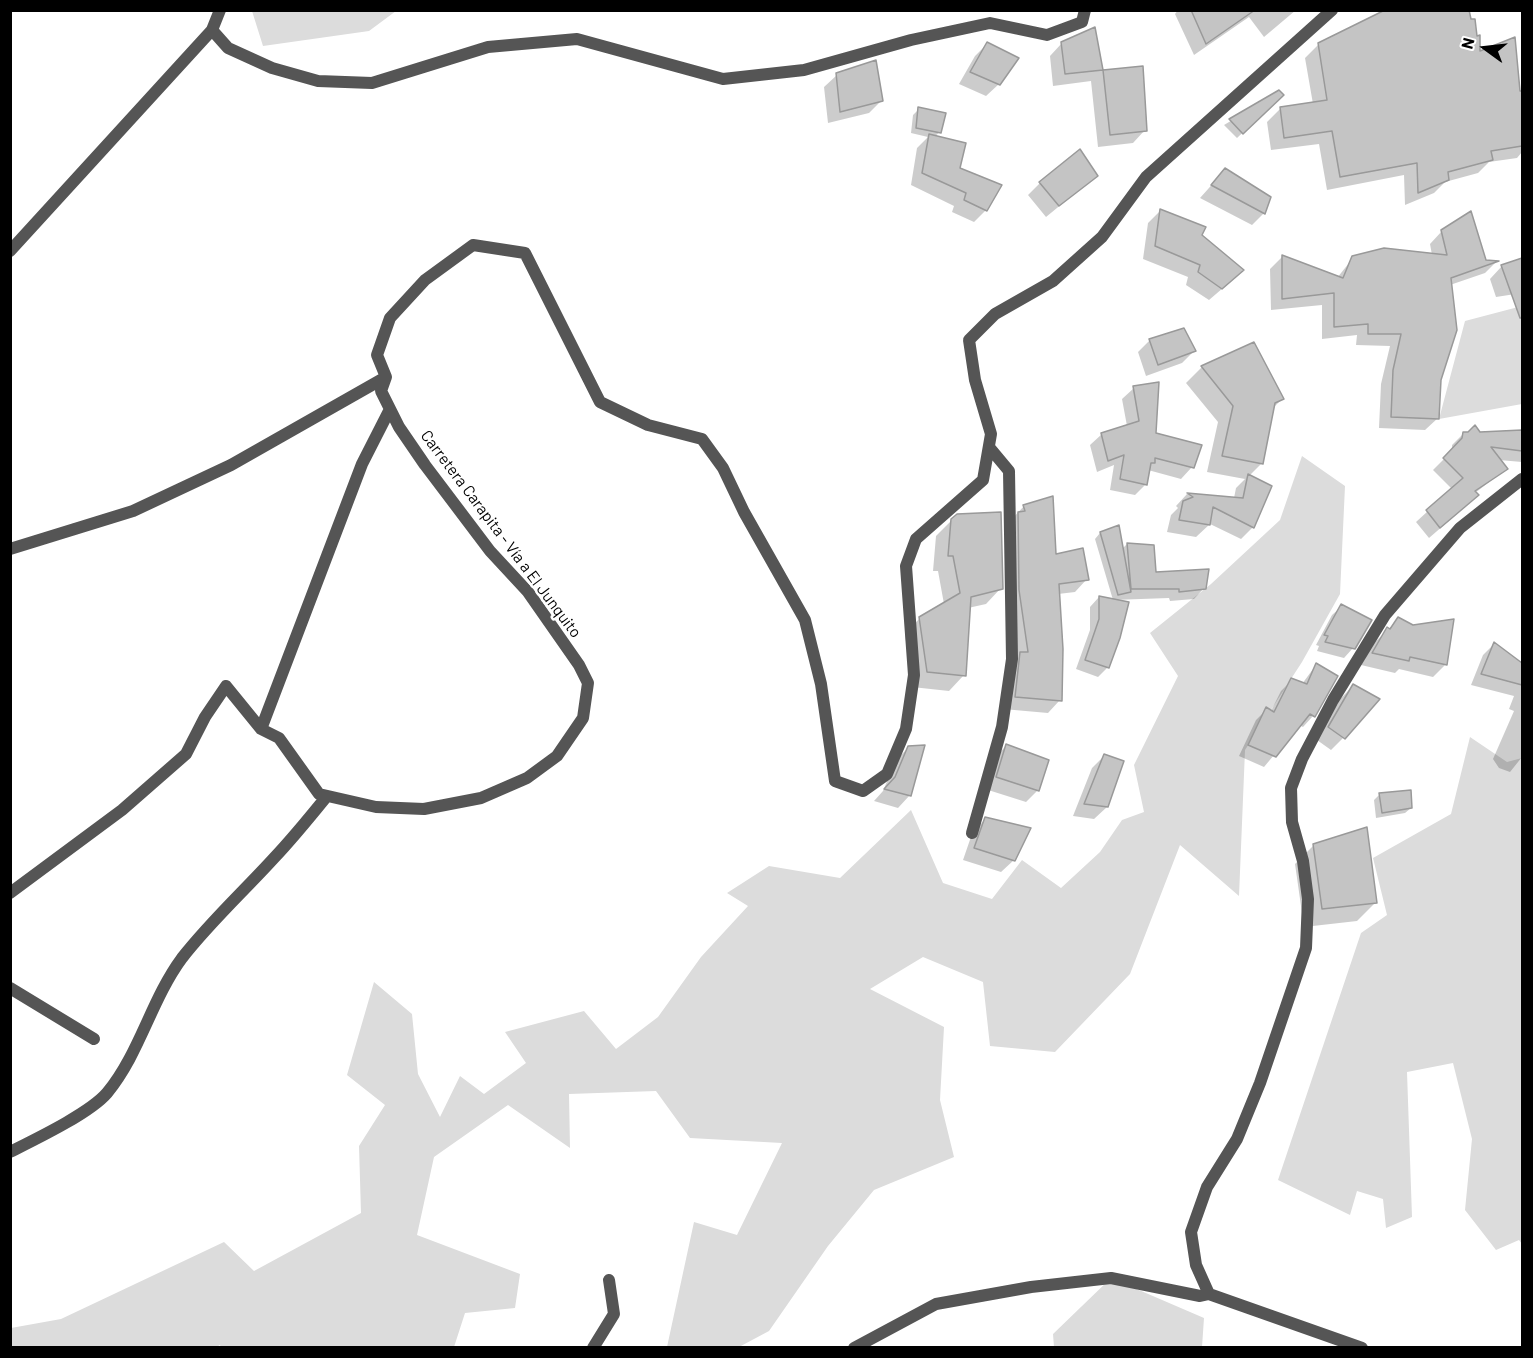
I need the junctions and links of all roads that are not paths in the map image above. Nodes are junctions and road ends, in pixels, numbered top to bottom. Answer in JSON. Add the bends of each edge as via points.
{"nodes":[{"id":1,"x":220,"y":10,"type":"edge"},
{"id":2,"x":1085,"y":10,"type":"edge"},
{"id":3,"x":1332,"y":10,"type":"edge"},
{"id":4,"x":212,"y":30,"type":"junction"},
{"id":5,"x":10,"y":251,"type":"edge"},
{"id":6,"x":386,"y":377,"type":"junction"},
{"id":7,"x":390,"y":409,"type":"junction"},
{"id":8,"x":988,"y":447,"type":"junction"},
{"id":9,"x":1522,"y":479,"type":"edge"},
{"id":10,"x":10,"y":549,"type":"edge"},
{"id":11,"x":261,"y":729,"type":"junction"},
{"id":12,"x":327,"y":796,"type":"junction"},
{"id":13,"x":972,"y":833,"type":"dead end"},
{"id":14,"x":10,"y":893,"type":"edge"},
{"id":15,"x":10,"y":988,"type":"edge"},
{"id":16,"x":94,"y":1039,"type":"dead end"},
{"id":17,"x":10,"y":1152,"type":"edge"},
{"id":18,"x":609,"y":1280,"type":"dead end"},
{"id":19,"x":1209,"y":1294,"type":"junction"},
{"id":20,"x":593,"y":1347,"type":"edge"},
{"id":21,"x":854,"y":1347,"type":"edge"},
{"id":22,"x":1362,"y":1347,"type":"edge"}],
"edges":[{"from":1,"to":4,"type":"street"},
{"from":2,"to":4,"type":"street","via":[[1082,22],[1047,35],[990,23],[910,40],[804,70],[723,79],[577,39],[488,47],[372,83],[318,81],[272,68],[228,48]]},
{"from":3,"to":8,"type":"street","name":"Carretera Carapita - Vía a El Junquito","via":[[1146,177],[1102,237],[1086,252],[1053,281],[995,314],[969,340],[975,380],[991,434]]},
{"from":4,"to":5,"type":"street"},
{"from":6,"to":7,"type":"street","name":"Carretera Carapita - Vía a El Junquito","via":[[381,391]]},
{"from":6,"to":8,"type":"street","name":"Carretera Carapita - Vía a El Junquito","via":[[377,355],[390,318],[425,280],[473,245],[525,253],[600,402],[648,425],[702,439],[723,468],[805,620],[821,684],[835,782],[862,791],[887,774],[906,729],[914,675],[906,566],[916,539],[982,480]]},
{"from":6,"to":10,"type":"street","via":[[231,465],[143,506]]},
{"from":7,"to":11,"type":"street","via":[[362,464]]},
{"from":7,"to":12,"type":"street","name":"Carretera Carapita - Vía a El Junquito","via":[[457,510],[528,592],[579,665],[588,683],[583,718],[557,756],[526,778],[480,798],[424,809],[376,807]]},
{"from":8,"to":13,"type":"street","via":[[1009,471],[1012,659],[1002,727]]},
{"from":9,"to":19,"type":"street","via":[[1460,528],[1385,615],[1302,759],[1291,788],[1292,822],[1308,899],[1306,948],[1260,1083],[1237,1139],[1207,1187],[1191,1233],[1196,1265]]},
{"from":11,"to":12,"type":"street","via":[[279,738],[319,794]]},
{"from":11,"to":14,"type":"street","via":[[225,686],[186,753],[122,810]]},
{"from":12,"to":17,"type":"street","via":[[181,960],[154,1003],[128,1062],[106,1094],[61,1125]]},
{"from":15,"to":16,"type":"street"},
{"from":18,"to":20,"type":"street","via":[[614,1314]]},
{"from":19,"to":21,"type":"street","via":[[1200,1296],[1111,1278],[1031,1287],[936,1304]]},
{"from":19,"to":22,"type":"street"}]}
